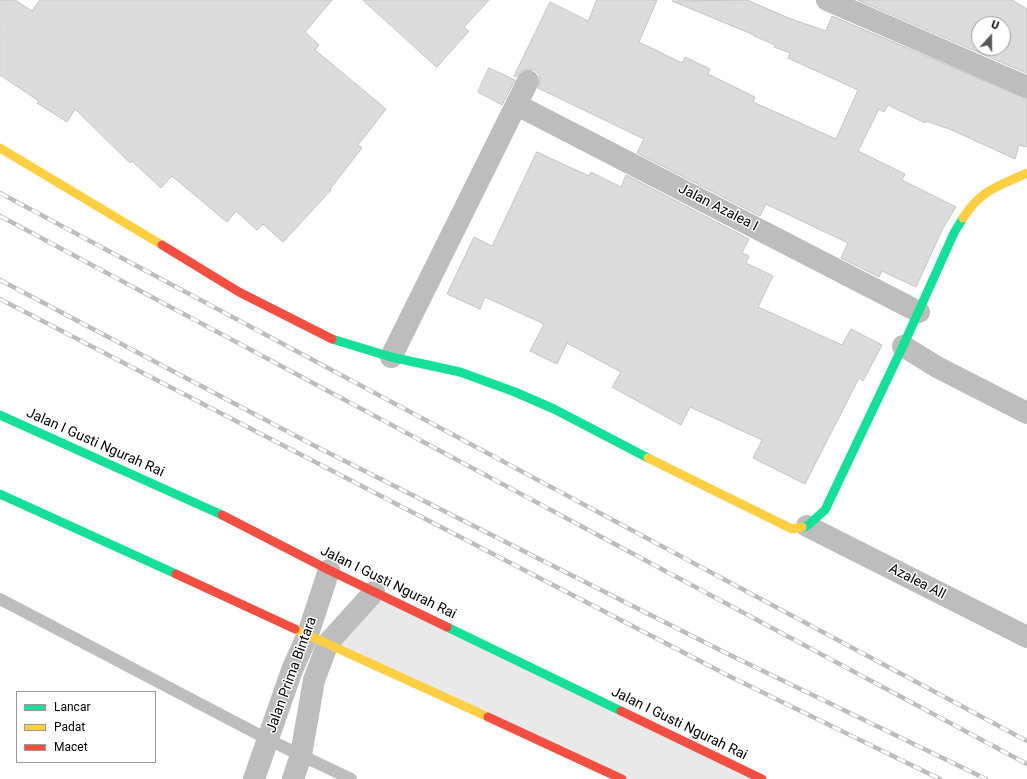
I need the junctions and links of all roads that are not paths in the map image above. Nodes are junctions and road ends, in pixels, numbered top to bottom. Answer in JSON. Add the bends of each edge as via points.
{"nodes":[{"id":1,"x":827,"y":0,"type":"edge"},
{"id":2,"x":528,"y":81,"type":"dead end"},
{"id":3,"x":1027,"y":87,"type":"edge"},
{"id":4,"x":517,"y":105,"type":"junction"},
{"id":5,"x":0,"y":148,"type":"edge"},
{"id":6,"x":1027,"y":173,"type":"edge"},
{"id":7,"x":919,"y":312,"type":"junction"},
{"id":8,"x":903,"y":346,"type":"junction"},
{"id":9,"x":391,"y":356,"type":"junction"},
{"id":10,"x":1027,"y":412,"type":"edge"},
{"id":11,"x":0,"y":415,"type":"edge"},
{"id":12,"x":0,"y":494,"type":"edge"},
{"id":13,"x":807,"y":526,"type":"junction"},
{"id":14,"x":329,"y":570,"type":"junction"},
{"id":15,"x":374,"y":592,"type":"junction"},
{"id":16,"x":0,"y":599,"type":"edge"},
{"id":17,"x":308,"y":634,"type":"junction"},
{"id":18,"x":1027,"y":638,"type":"edge"},
{"id":19,"x":328,"y":643,"type":"junction"},
{"id":20,"x":269,"y":740,"type":"junction"},
{"id":21,"x":301,"y":755,"type":"junction"},
{"id":22,"x":254,"y":779,"type":"edge"},
{"id":23,"x":293,"y":779,"type":"edge"},
{"id":24,"x":351,"y":779,"type":"edge"},
{"id":25,"x":622,"y":779,"type":"edge"},
{"id":26,"x":762,"y":779,"type":"edge"}],
"edges":[{"from":1,"to":3,"type":"street"},
{"from":2,"to":4,"type":"street"},
{"from":4,"to":7,"type":"street","name":"Jalan Azalea I"},
{"from":4,"to":9,"type":"street"},
{"from":5,"to":9,"type":"main road","via":[[239,292],[337,341]]},
{"from":6,"to":7,"type":"main road","via":[[988,190],[972,206],[954,233]]},
{"from":7,"to":8,"type":"main road"},
{"from":8,"to":10,"type":"street","via":[[937,367]]},
{"from":8,"to":13,"type":"main road","via":[[825,510]]},
{"from":9,"to":13,"type":"main road","via":[[460,372],[514,392],[554,409],[792,529]]},
{"from":11,"to":14,"type":"main road","name":"Jalan I Gusti Ngurah Rai","via":[[228,518]]},
{"from":12,"to":17,"type":"main road"},
{"from":13,"to":18,"type":"street","name":"Azalea All"},
{"from":14,"to":15,"type":"main road","name":"Jalan I Gusti Ngurah Rai"},
{"from":14,"to":17,"type":"street","name":"Jalan Prima Bintara"},
{"from":15,"to":19,"type":"street","name":"Jalan Prima Bintara"},
{"from":15,"to":26,"type":"main road","name":"Jalan I Gusti Ngurah Rai"},
{"from":16,"to":20,"type":"lane"},
{"from":17,"to":19,"type":"main road"},
{"from":17,"to":20,"type":"street","name":"Jalan Prima Bintara","via":[[292,670]]},
{"from":19,"to":21,"type":"street","name":"Jalan Prima Bintara","via":[[314,680]]},
{"from":19,"to":25,"type":"main road"},
{"from":20,"to":21,"type":"lane"},
{"from":20,"to":22,"type":"street","name":"Jalan Prima Bintara"},
{"from":21,"to":23,"type":"street","name":"Jalan Prima Bintara"},
{"from":21,"to":24,"type":"lane"}]}
